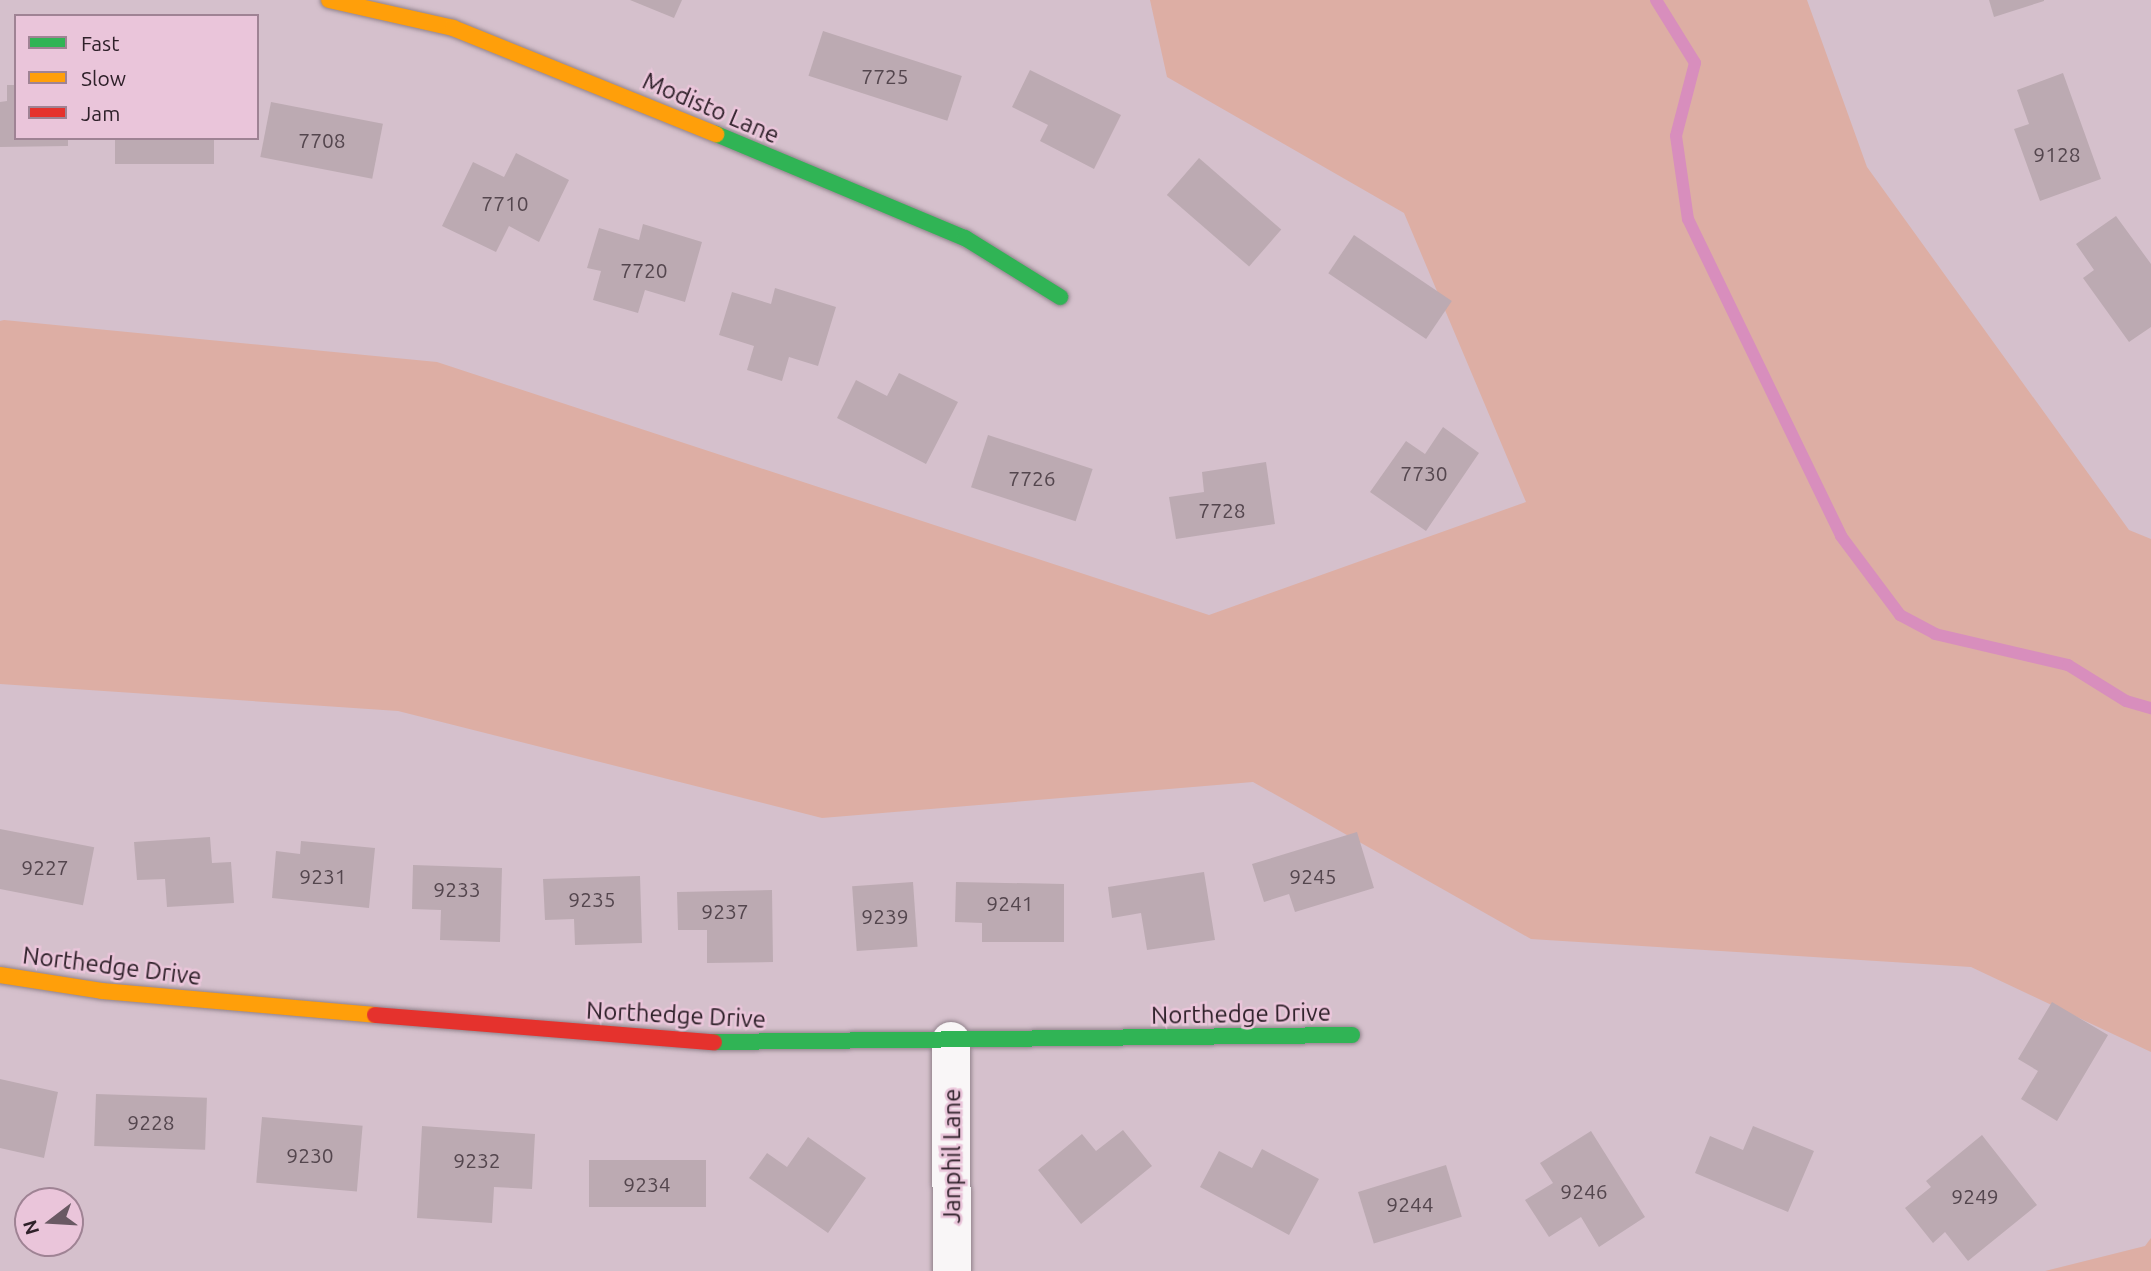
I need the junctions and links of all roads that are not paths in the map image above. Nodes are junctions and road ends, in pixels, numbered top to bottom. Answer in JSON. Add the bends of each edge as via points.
{"nodes":[{"id":1,"x":330,"y":0,"type":"edge"},
{"id":2,"x":1060,"y":297,"type":"dead end"},
{"id":3,"x":0,"y":975,"type":"edge"},
{"id":4,"x":1352,"y":1035,"type":"dead end"},
{"id":5,"x":951,"y":1041,"type":"junction"},
{"id":6,"x":952,"y":1271,"type":"edge"}],
"edges":[{"from":1,"to":2,"type":"street","name":"Modisto Lane","via":[[453,28],[623,95],[965,238]]},
{"from":3,"to":5,"type":"street","name":"Northedge Drive","via":[[102,991],[682,1042]]},
{"from":4,"to":5,"type":"street","name":"Northedge Drive"},
{"from":5,"to":6,"type":"street","name":"Janphil Lane"}]}
